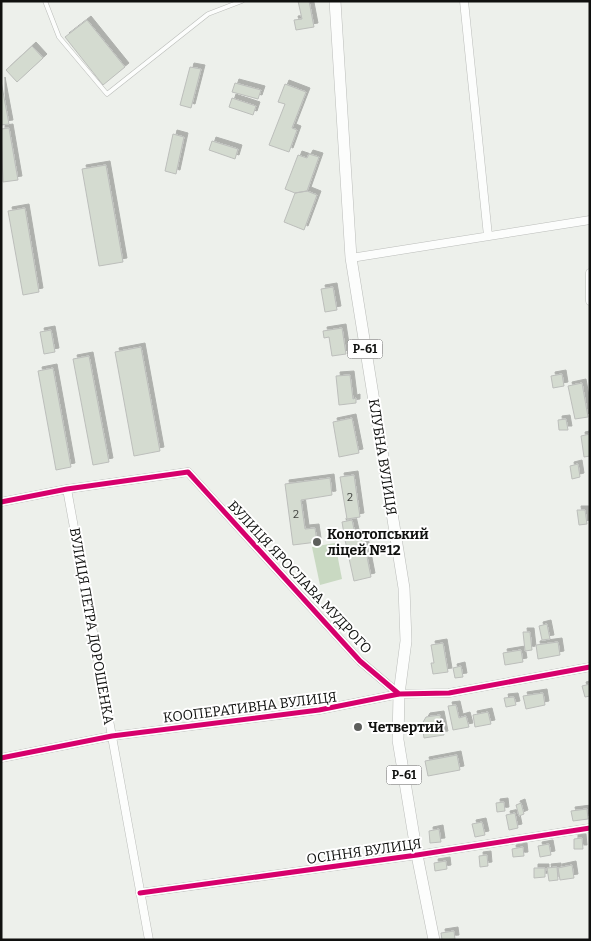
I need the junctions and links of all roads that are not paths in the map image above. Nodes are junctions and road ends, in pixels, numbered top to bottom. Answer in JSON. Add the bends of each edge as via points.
{"nodes":[{"id":1,"x":45,"y":1,"type":"edge"},
{"id":2,"x":242,"y":1,"type":"edge"},
{"id":3,"x":336,"y":1,"type":"edge"},
{"id":4,"x":464,"y":1,"type":"edge"},
{"id":5,"x":590,"y":220,"type":"edge"},
{"id":6,"x":488,"y":236,"type":"junction"},
{"id":7,"x":351,"y":258,"type":"junction"},
{"id":8,"x":590,"y":273,"type":"edge"},
{"id":9,"x":590,"y":300,"type":"edge"},
{"id":10,"x":67,"y":489,"type":"junction"},
{"id":11,"x":1,"y":502,"type":"edge"},
{"id":12,"x":590,"y":667,"type":"edge"},
{"id":13,"x":399,"y":694,"type":"junction"},
{"id":14,"x":112,"y":736,"type":"junction"},
{"id":15,"x":1,"y":758,"type":"edge"},
{"id":16,"x":590,"y":828,"type":"edge"},
{"id":17,"x":417,"y":855,"type":"junction"},
{"id":18,"x":140,"y":893,"type":"junction"},
{"id":19,"x":149,"y":940,"type":"edge"},
{"id":20,"x":434,"y":940,"type":"edge"}],
"edges":[{"from":1,"to":2,"type":"lane","via":[[59,37],[107,94],[208,14]]},
{"from":3,"to":7,"type":"main road","name":"КЛУБНА ВУЛИЦЯ","number":"Р-61"},
{"from":4,"to":6,"type":"street"},
{"from":5,"to":6,"type":"street"},
{"from":6,"to":7,"type":"street"},
{"from":7,"to":13,"type":"main road","name":"КЛУБНА ВУЛИЦЯ","number":"Р-61","via":[[404,588],[406,641]]},
{"from":8,"to":9,"type":"street"},
{"from":10,"to":11,"type":"street"},
{"from":10,"to":13,"type":"street","name":"ВУЛИЦЯ ЯРОСЛАВА МУДРОГО","via":[[188,472],[360,660]]},
{"from":10,"to":14,"type":"street","name":"ВУЛИЦЯ ПЕТРА ДОРОШЕНКА"},
{"from":12,"to":13,"type":"street","name":"КООПЕРАТИВНА ВУЛИЦЯ","via":[[449,693]]},
{"from":13,"to":14,"type":"street","name":"КООПЕРАТИВНА ВУЛИЦЯ","via":[[319,710]]},
{"from":13,"to":17,"type":"main road","name":"КЛУБНА ВУЛИЦЯ","number":"Р-61","via":[[398,740]]},
{"from":14,"to":15,"type":"street","name":"КООПЕРАТИВНА ВУЛИЦЯ"},
{"from":14,"to":18,"type":"street","name":"ВУЛИЦЯ ПЕТРА ДОРОШЕНКА"},
{"from":16,"to":17,"type":"street","name":"ОСІННЯ ВУЛИЦЯ"},
{"from":17,"to":18,"type":"street","name":"ОСІННЯ ВУЛИЦЯ"},
{"from":17,"to":20,"type":"main road","name":"КЛУБНА ВУЛИЦЯ","number":"Р-61"},
{"from":18,"to":19,"type":"street","name":"ВУЛИЦЯ ПЕТРА ДОРОШЕНКА"}]}
